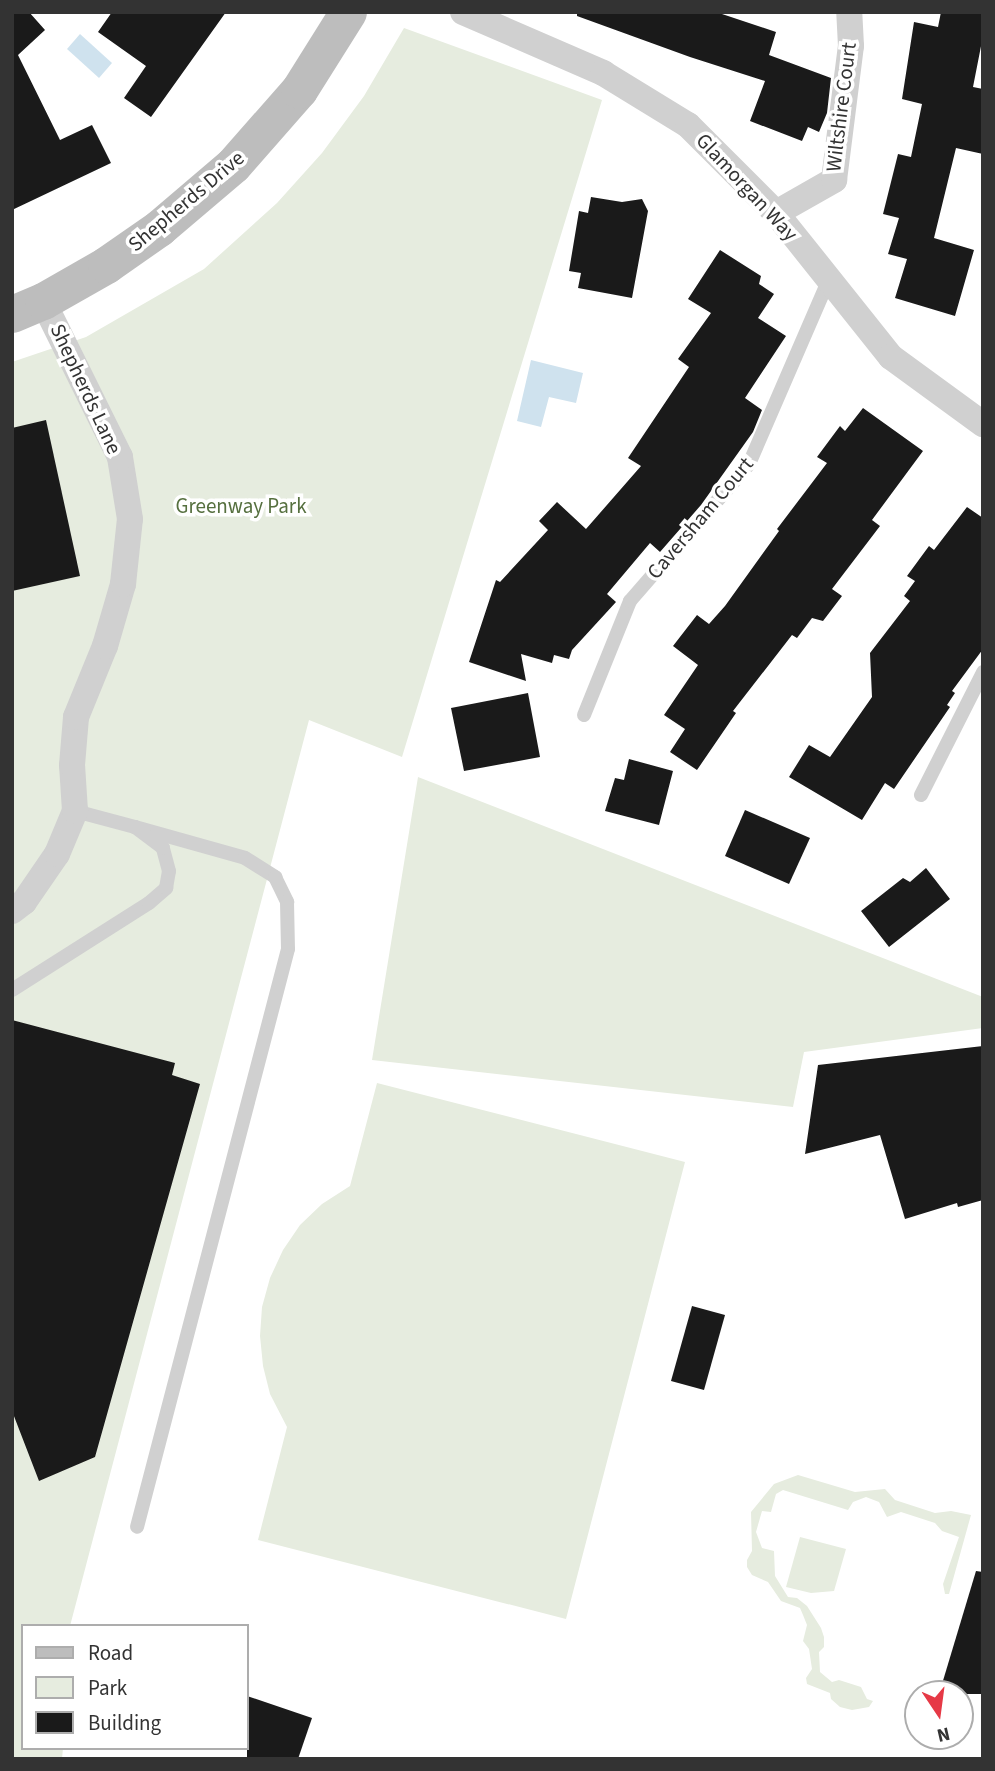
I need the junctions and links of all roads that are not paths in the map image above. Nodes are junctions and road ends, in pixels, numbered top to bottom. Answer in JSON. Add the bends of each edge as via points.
{"nodes":[{"id":1,"x":348,"y":12,"type":"edge"},
{"id":2,"x":463,"y":12,"type":"edge"},
{"id":3,"x":849,"y":12,"type":"edge"},
{"id":4,"x":776,"y":213,"type":"junction"},
{"id":5,"x":829,"y":279,"type":"junction"},
{"id":6,"x":28,"y":308,"type":"edge"},
{"id":7,"x":983,"y":424,"type":"edge"},
{"id":8,"x":983,"y":672,"type":"edge"},
{"id":9,"x":584,"y":715,"type":"dead end"},
{"id":10,"x":921,"y":795,"type":"dead end"},
{"id":11,"x":75,"y":811,"type":"junction"},
{"id":12,"x":135,"y":827,"type":"junction"},
{"id":13,"x":12,"y":911,"type":"edge"},
{"id":14,"x":12,"y":990,"type":"edge"},
{"id":15,"x":137,"y":1527,"type":"dead end"}],
"edges":[{"from":1,"to":6,"type":"main road","name":"Shepherds Drive","via":[[299,90],[233,165],[159,228],[106,265]]},
{"from":2,"to":4,"type":"street","name":"Glamorgan Way","via":[[603,73],[688,125]]},
{"from":3,"to":4,"type":"street","name":"Wiltshire Court","via":[[851,46],[834,180]]},
{"from":4,"to":5,"type":"street","name":"Glamorgan Way"},
{"from":5,"to":7,"type":"street","name":"Glamorgan Way","via":[[891,357]]},
{"from":5,"to":9,"type":"lane","name":"Caversham Court","via":[[749,464],[630,601]]},
{"from":6,"to":11,"type":"street","name":"Shepherds Lane","via":[[120,457],[130,519],[122,584],[105,646],[76,717]]},
{"from":8,"to":10,"type":"lane"},
{"from":11,"to":12,"type":"lane"},
{"from":11,"to":13,"type":"street","name":"Shepherds Lane","via":[[57,854],[24,902]]},
{"from":12,"to":14,"type":"lane","via":[[163,848],[170,871],[166,888]]},
{"from":12,"to":15,"type":"lane","via":[[245,858],[275,877],[286,902],[288,949]]}]}
